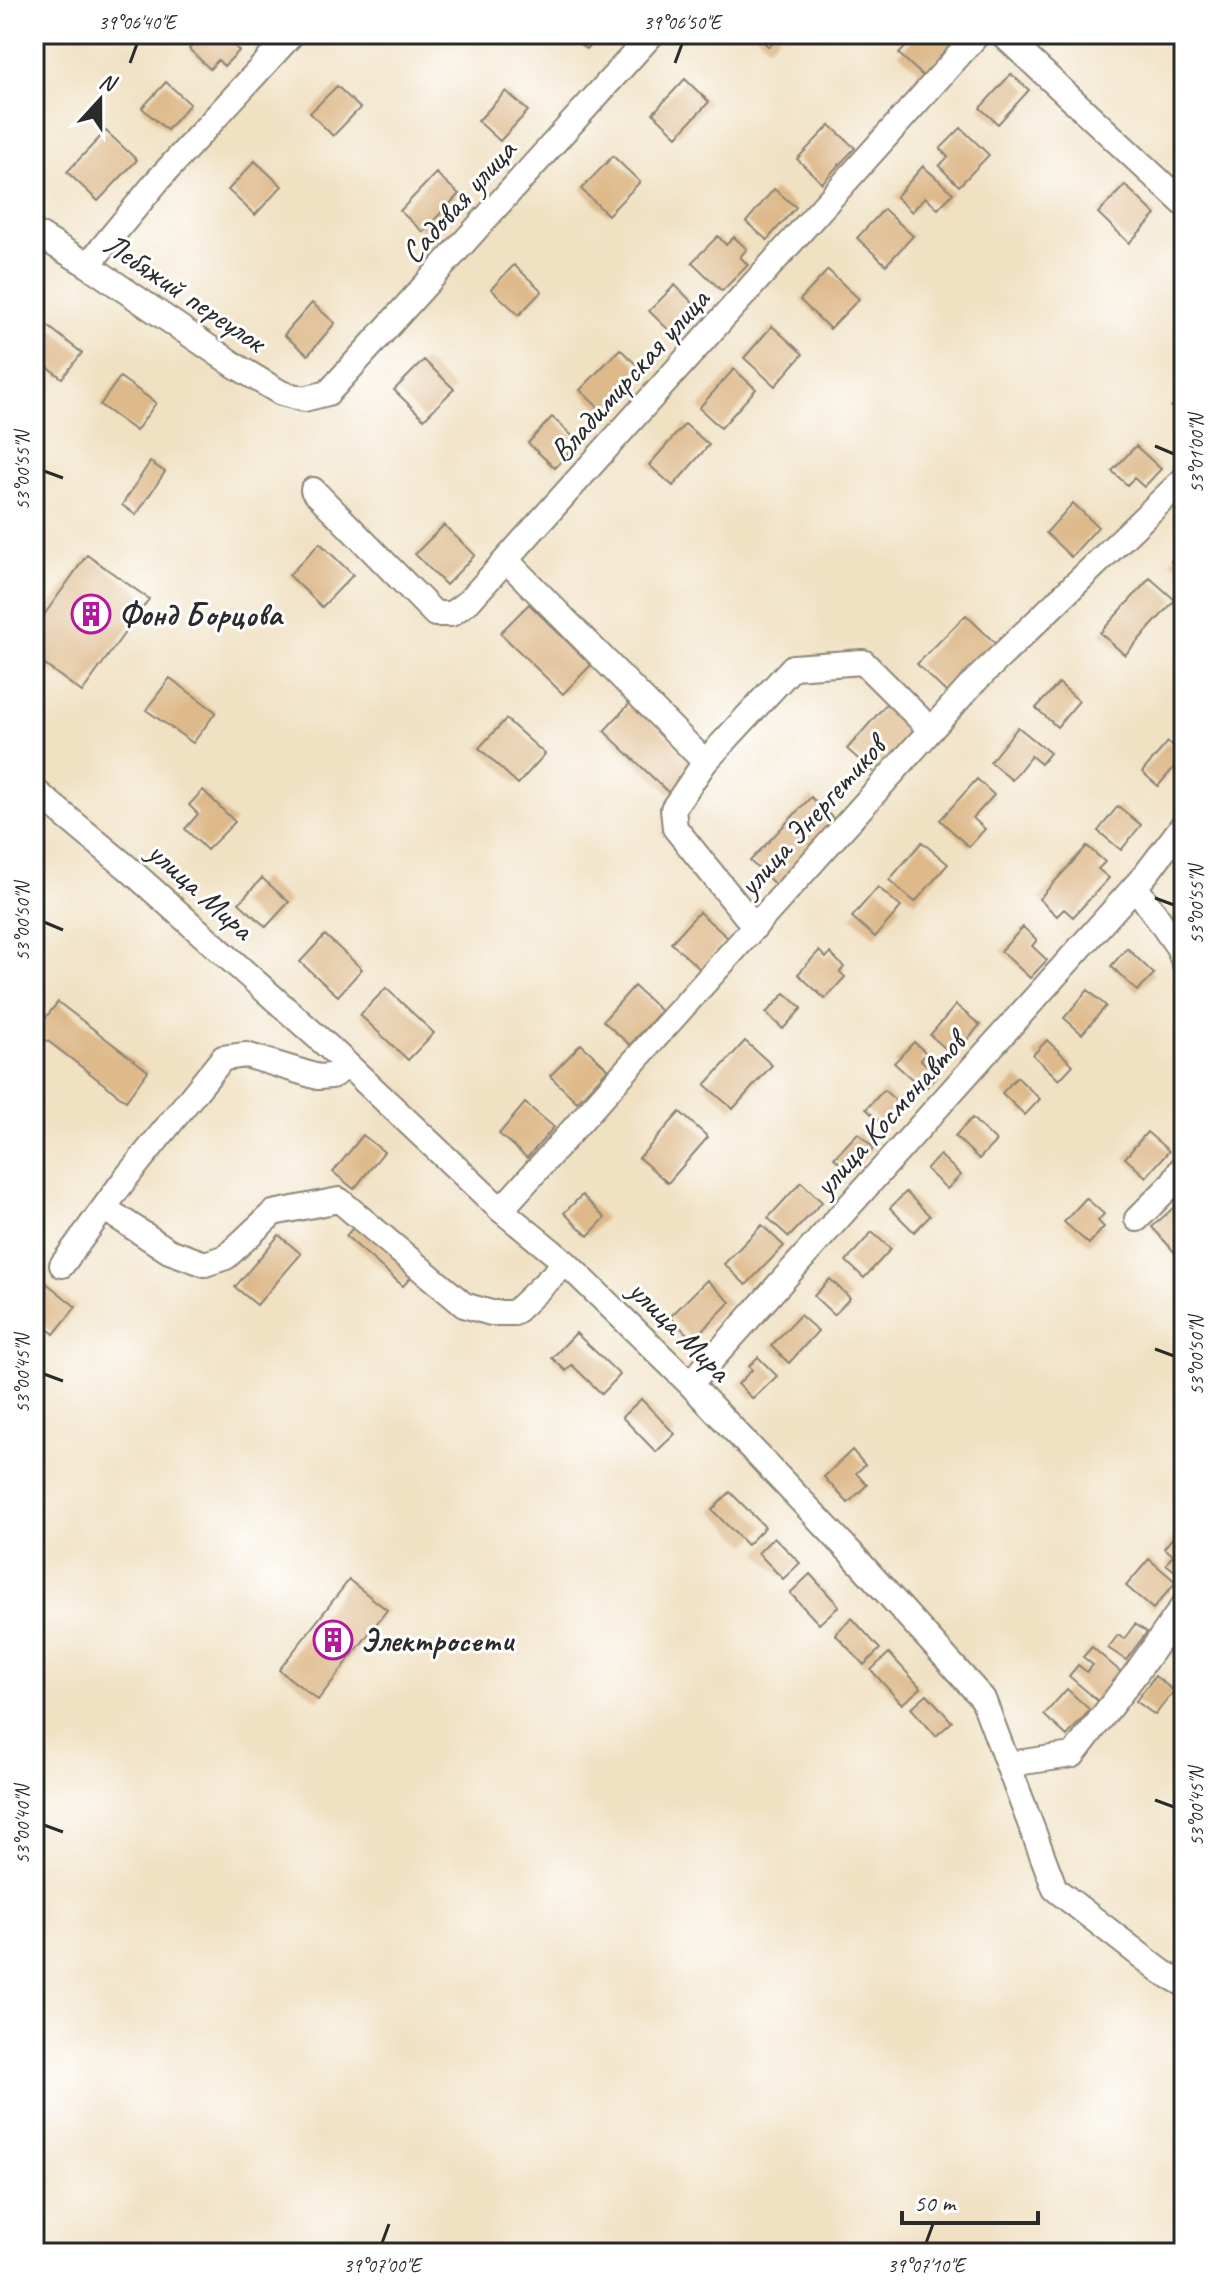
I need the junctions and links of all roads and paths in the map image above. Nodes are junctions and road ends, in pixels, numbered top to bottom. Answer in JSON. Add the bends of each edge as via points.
{"nodes":[{"id":1,"x":292,"y":34,"type":"edge"},
{"id":2,"x":652,"y":34,"type":"edge"},
{"id":3,"x":978,"y":34,"type":"edge"},
{"id":4,"x":1002,"y":34,"type":"edge"},
{"id":5,"x":1184,"y":204,"type":"edge"},
{"id":6,"x":34,"y":232,"type":"edge"},
{"id":7,"x":88,"y":265,"type":"junction"},
{"id":8,"x":304,"y":399,"type":"joint"},
{"id":9,"x":1184,"y":479,"type":"edge"},
{"id":10,"x":313,"y":490,"type":"dead end"},
{"id":11,"x":506,"y":560,"type":"junction"},
{"id":12,"x":931,"y":730,"type":"junction"},
{"id":13,"x":705,"y":762,"type":"junction"},
{"id":14,"x":34,"y":790,"type":"edge"},
{"id":15,"x":1184,"y":824,"type":"edge"},
{"id":16,"x":1135,"y":886,"type":"junction"},
{"id":17,"x":755,"y":927,"type":"junction"},
{"id":18,"x":1184,"y":962,"type":"edge"},
{"id":19,"x":349,"y":1066,"type":"junction"},
{"id":20,"x":1184,"y":1165,"type":"edge"},
{"id":21,"x":104,"y":1208,"type":"junction"},
{"id":22,"x":501,"y":1210,"type":"junction"},
{"id":23,"x":1137,"y":1219,"type":"dead end"},
{"id":24,"x":566,"y":1263,"type":"junction"},
{"id":25,"x":62,"y":1265,"type":"dead end"},
{"id":26,"x":690,"y":1384,"type":"junction"},
{"id":27,"x":1184,"y":1605,"type":"edge"},
{"id":28,"x":1009,"y":1764,"type":"junction"},
{"id":29,"x":1184,"y":1984,"type":"edge"}],
"edges":[{"from":1,"to":7,"type":"street"},
{"from":2,"to":8,"type":"street","name":"Садовая улица","via":[[328,393]]},
{"from":3,"to":11,"type":"street","name":"Владимирская улица"},
{"from":4,"to":5,"type":"street"},
{"from":6,"to":7,"type":"street","name":"Лебяжий переулок"},
{"from":7,"to":8,"type":"street","name":"Лебяжий переулок","via":[[236,366],[281,393]]},
{"from":9,"to":12,"type":"street","name":"улица Энергетиков"},
{"from":10,"to":11,"type":"street","name":"Владимирская улица","via":[[435,614],[451,614],[469,601]]},
{"from":11,"to":13,"type":"street"},
{"from":12,"to":13,"type":"street","via":[[863,662],[793,667]]},
{"from":12,"to":17,"type":"street","name":"улица Энергетиков"},
{"from":13,"to":17,"type":"street","via":[[673,809],[675,828]]},
{"from":14,"to":19,"type":"street","name":"улица Мира"},
{"from":15,"to":16,"type":"street","name":"улица Космонавтов"},
{"from":16,"to":18,"type":"street"},
{"from":16,"to":26,"type":"street","name":"улица Космонавтов"},
{"from":17,"to":22,"type":"street","name":"улица Энергетиков"},
{"from":19,"to":21,"type":"street","via":[[318,1077],[246,1055],[223,1058]]},
{"from":19,"to":22,"type":"street","name":"улица Мира"},
{"from":20,"to":23,"type":"street"},
{"from":21,"to":24,"type":"street","via":[[169,1251],[205,1264],[226,1257],[273,1213],[339,1200],[433,1282],[464,1305],[491,1313],[514,1313]]},
{"from":21,"to":25,"type":"street"},
{"from":22,"to":24,"type":"street","name":"улица Мира"},
{"from":24,"to":26,"type":"street","name":"улица Мира"},
{"from":26,"to":28,"type":"street","name":"улица Мира","via":[[983,1699]]},
{"from":27,"to":28,"type":"street","via":[[1073,1755]]},
{"from":28,"to":29,"type":"street","name":"улица Мира","via":[[1055,1889]]}]}
